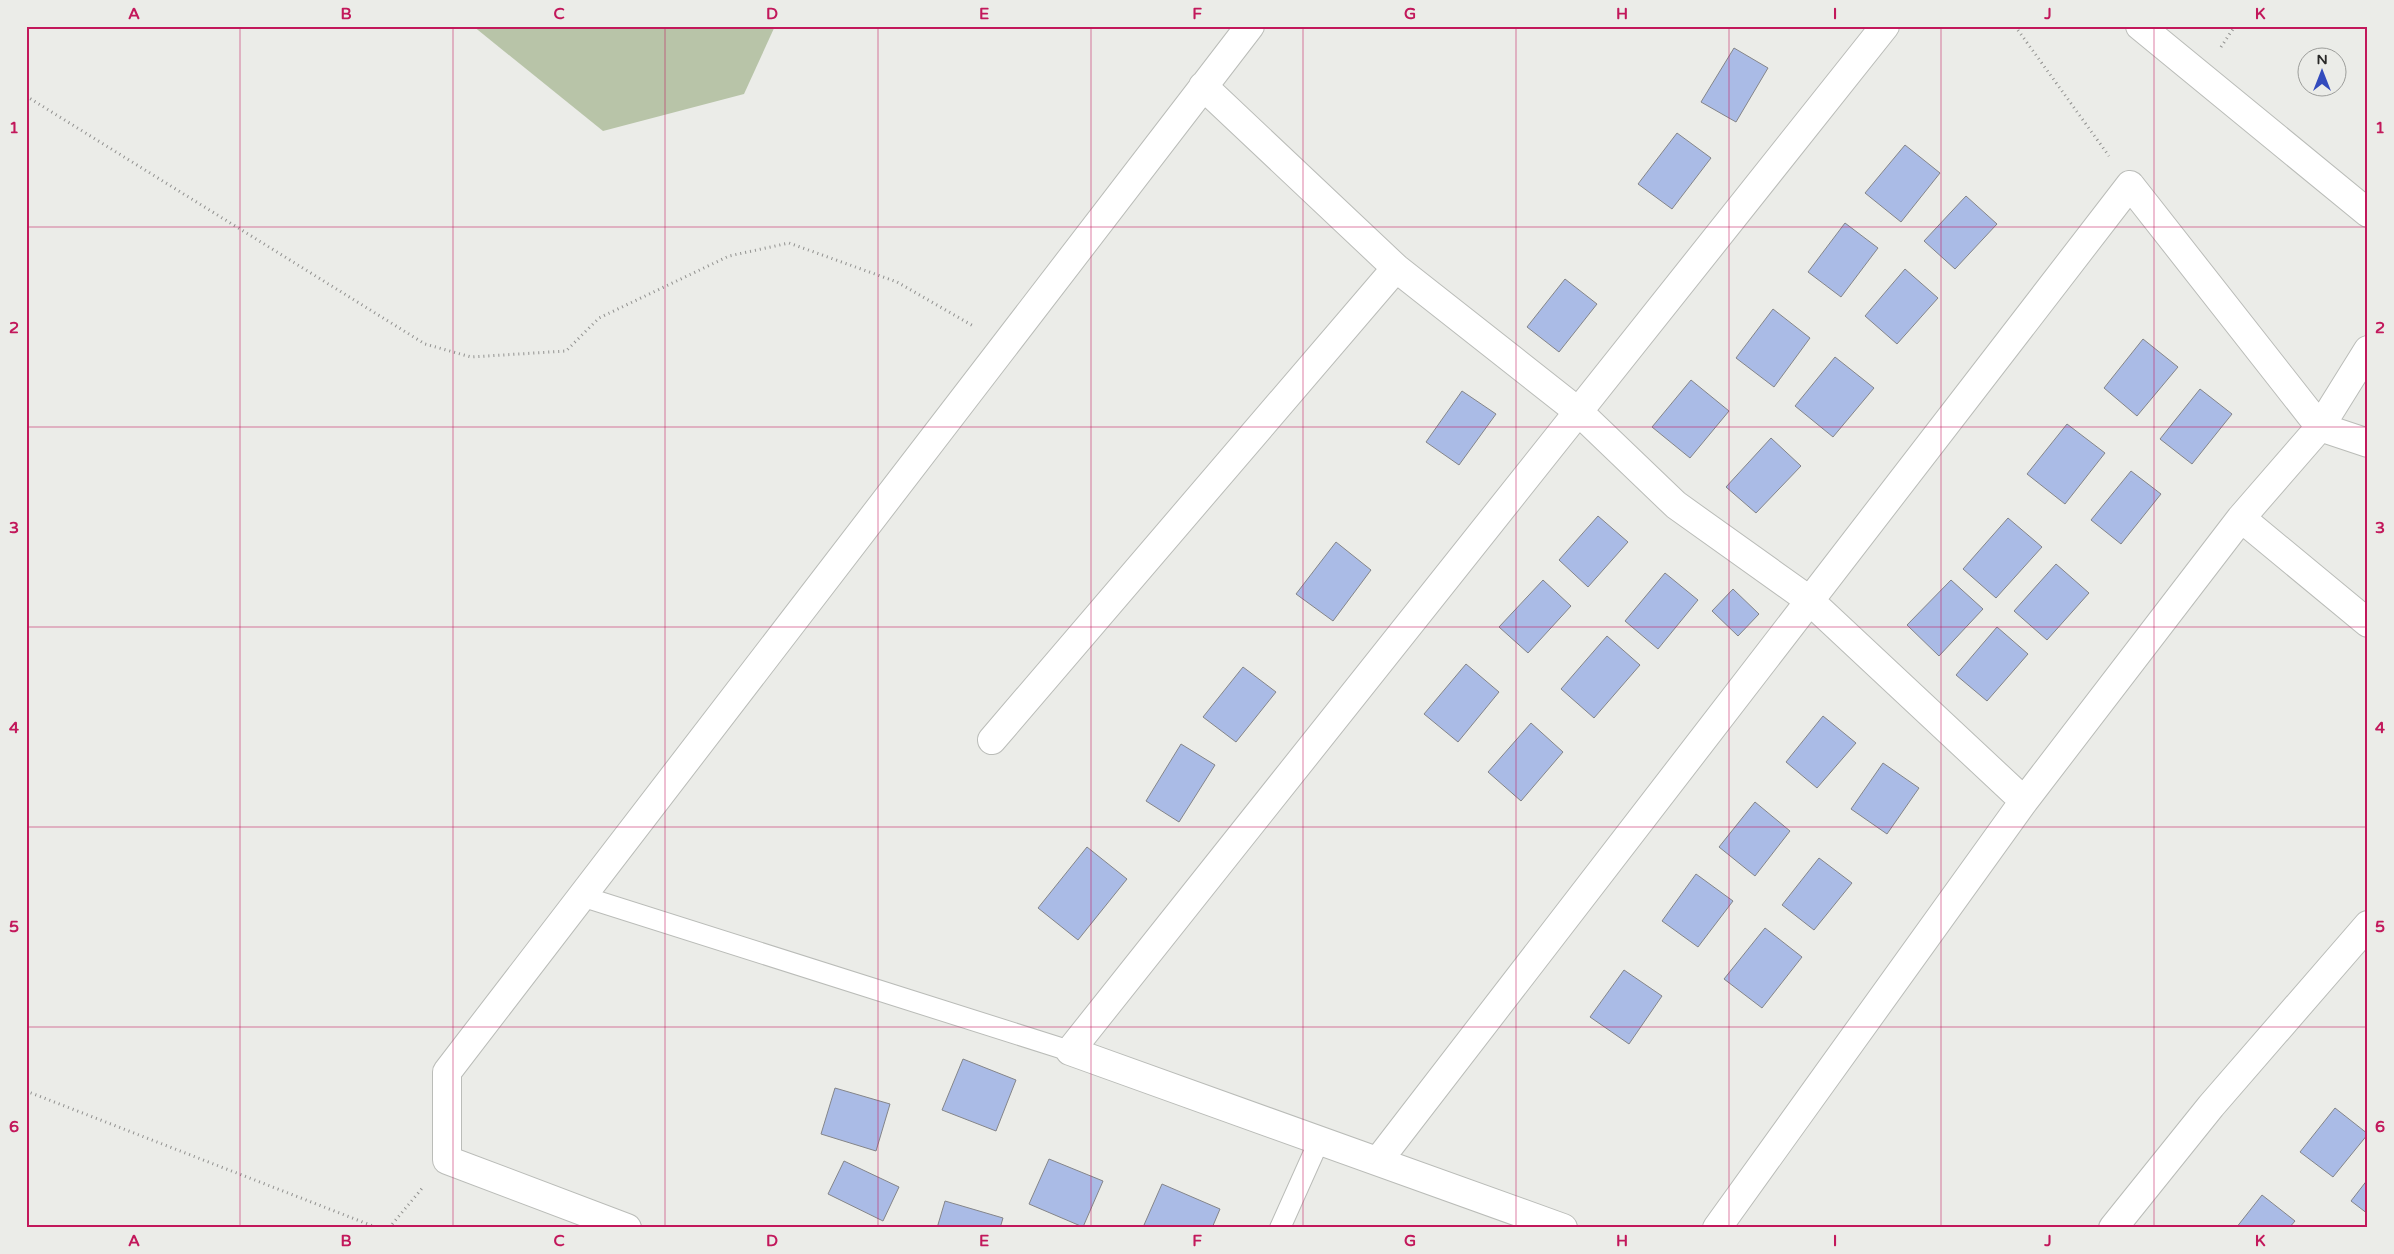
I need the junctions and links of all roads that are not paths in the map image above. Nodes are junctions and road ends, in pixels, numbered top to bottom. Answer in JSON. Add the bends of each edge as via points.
{"nodes":[{"id":1,"x":1250,"y":26,"type":"edge"},
{"id":2,"x":1885,"y":26,"type":"edge"},
{"id":3,"x":2140,"y":26,"type":"edge"},
{"id":4,"x":1204,"y":86,"type":"junction"},
{"id":5,"x":2368,"y":213,"type":"edge"},
{"id":6,"x":1396,"y":268,"type":"junction"},
{"id":7,"x":2368,"y":350,"type":"edge"},
{"id":8,"x":1580,"y":413,"type":"junction"},
{"id":9,"x":2320,"y":427,"type":"junction"},
{"id":10,"x":2368,"y":443,"type":"edge"},
{"id":11,"x":2241,"y":518,"type":"junction"},
{"id":12,"x":1809,"y":600,"type":"junction"},
{"id":13,"x":2368,"y":623,"type":"edge"},
{"id":14,"x":992,"y":740,"type":"dead end"},
{"id":15,"x":2024,"y":800,"type":"junction"},
{"id":16,"x":581,"y":896,"type":"junction"},
{"id":17,"x":2368,"y":926,"type":"edge"},
{"id":18,"x":1070,"y":1051,"type":"junction"},
{"id":19,"x":1319,"y":1141,"type":"junction"},
{"id":20,"x":1378,"y":1161,"type":"junction"},
{"id":21,"x":627,"y":1228,"type":"edge"},
{"id":22,"x":1280,"y":1228,"type":"edge"},
{"id":23,"x":1563,"y":1228,"type":"edge"},
{"id":24,"x":1717,"y":1228,"type":"edge"},
{"id":25,"x":2113,"y":1228,"type":"edge"}],
"edges":[{"from":1,"to":4,"type":"street"},
{"from":2,"to":8,"type":"street"},
{"from":3,"to":5,"type":"street"},
{"from":4,"to":6,"type":"street"},
{"from":4,"to":16,"type":"street"},
{"from":6,"to":8,"type":"street"},
{"from":6,"to":14,"type":"street"},
{"from":7,"to":9,"type":"street"},
{"from":8,"to":12,"type":"street","via":[[1676,504]]},
{"from":8,"to":18,"type":"street"},
{"from":9,"to":10,"type":"street"},
{"from":9,"to":11,"type":"street"},
{"from":9,"to":12,"type":"street","via":[[2130,185]]},
{"from":11,"to":13,"type":"street"},
{"from":11,"to":15,"type":"street"},
{"from":12,"to":15,"type":"street"},
{"from":12,"to":20,"type":"street"},
{"from":15,"to":24,"type":"street"},
{"from":16,"to":18,"type":"lane"},
{"from":16,"to":21,"type":"street","via":[[446,1072],[446,1160]]},
{"from":17,"to":25,"type":"street","via":[[2211,1106]]},
{"from":18,"to":19,"type":"street"},
{"from":19,"to":20,"type":"street"},
{"from":19,"to":22,"type":"lane"},
{"from":20,"to":23,"type":"street"}]}
